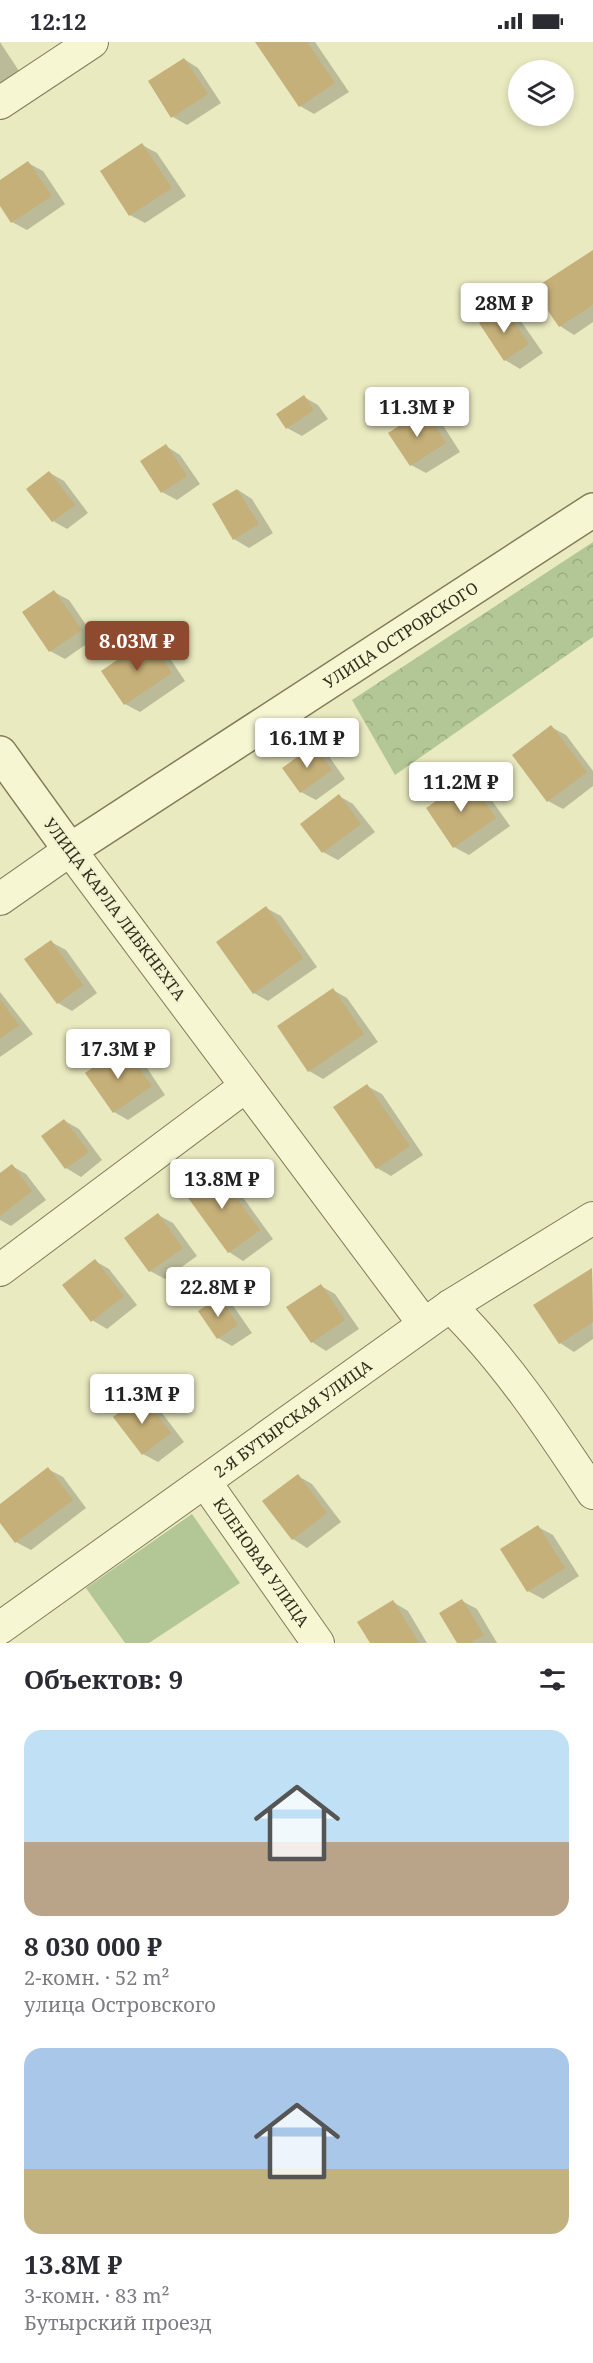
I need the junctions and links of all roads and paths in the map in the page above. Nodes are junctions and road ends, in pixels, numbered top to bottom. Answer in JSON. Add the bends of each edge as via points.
{"nodes":[{"id":1,"x":92,"y":42,"type":"edge"},
{"id":2,"x":0,"y":103,"type":"edge"},
{"id":3,"x":593,"y":510,"type":"edge"},
{"id":4,"x":0,"y":753,"type":"edge"},
{"id":5,"x":70,"y":850,"type":"junction"},
{"id":6,"x":0,"y":899,"type":"edge"},
{"id":7,"x":246,"y":1086,"type":"junction"},
{"id":8,"x":593,"y":1218,"type":"edge"},
{"id":9,"x":0,"y":1269,"type":"edge"},
{"id":10,"x":450,"y":1306,"type":"junction"},
{"id":11,"x":424,"y":1324,"type":"junction"},
{"id":12,"x":205,"y":1482,"type":"junction"},
{"id":13,"x":593,"y":1493,"type":"edge"},
{"id":14,"x":0,"y":1628,"type":"edge"},
{"id":15,"x":318,"y":1643,"type":"edge"}],
"edges":[{"from":1,"to":2,"type":"street"},
{"from":3,"to":5,"type":"street","name":"УЛИЦА ОСТРОВСКОГО"},
{"from":4,"to":5,"type":"street","name":"УЛИЦА КАРЛА ЛИБКНЕХТА"},
{"from":5,"to":6,"type":"street","name":"УЛИЦА ОСТРОВСКОГО"},
{"from":5,"to":7,"type":"street","name":"УЛИЦА КАРЛА ЛИБКНЕХТА"},
{"from":7,"to":9,"type":"street"},
{"from":7,"to":11,"type":"street","name":"УЛИЦА КАРЛА ЛИБКНЕХТА"},
{"from":8,"to":10,"type":"street","name":"2-Я БУТЫРСКАЯ УЛИЦА"},
{"from":10,"to":11,"type":"street","name":"2-Я БУТЫРСКАЯ УЛИЦА"},
{"from":10,"to":13,"type":"street","via":[[517,1384]]},
{"from":11,"to":12,"type":"street","name":"2-Я БУТЫРСКАЯ УЛИЦА"},
{"from":12,"to":14,"type":"street","name":"2-Я БУТЫРСКАЯ УЛИЦА"},
{"from":12,"to":15,"type":"street","name":"КЛЕНОВАЯ УЛИЦА"}]}
